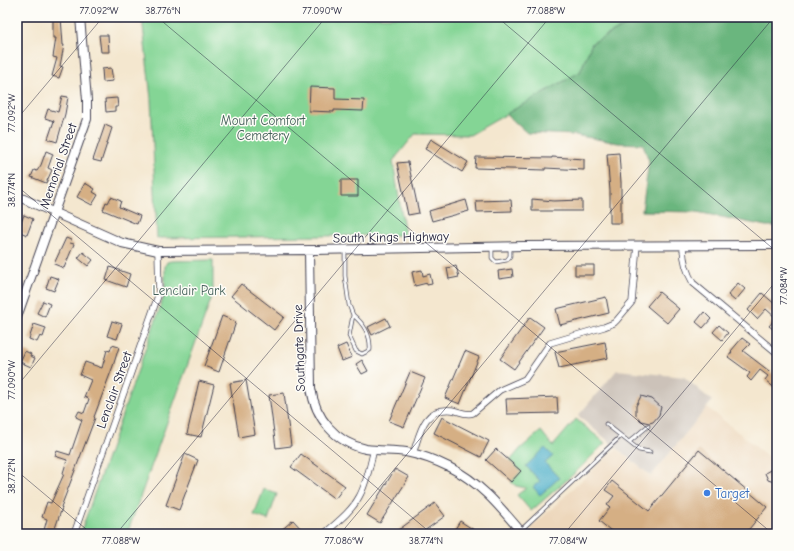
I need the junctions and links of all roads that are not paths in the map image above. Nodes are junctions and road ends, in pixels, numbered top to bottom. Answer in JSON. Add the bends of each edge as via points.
{"nodes":[{"id":1,"x":80,"y":17,"type":"edge"},
{"id":2,"x":17,"y":196,"type":"edge"},
{"id":3,"x":55,"y":212,"type":"junction"},
{"id":4,"x":637,"y":245,"type":"junction"},
{"id":5,"x":777,"y":245,"type":"edge"},
{"id":6,"x":510,"y":246,"type":"junction"},
{"id":7,"x":683,"y":246,"type":"junction"},
{"id":8,"x":492,"y":247,"type":"junction"},
{"id":9,"x":158,"y":250,"type":"junction"},
{"id":10,"x":309,"y":250,"type":"junction"},
{"id":11,"x":345,"y":250,"type":"junction"},
{"id":12,"x":353,"y":315,"type":"junction"},
{"id":13,"x":17,"y":317,"type":"edge"},
{"id":14,"x":777,"y":353,"type":"edge"},
{"id":15,"x":606,"y":424,"type":"dead end"},
{"id":16,"x":648,"y":426,"type":"dead end"},
{"id":17,"x":621,"y":436,"type":"junction"},
{"id":18,"x":629,"y":442,"type":"junction"},
{"id":19,"x":374,"y":450,"type":"junction"},
{"id":20,"x":650,"y":452,"type":"dead end"},
{"id":21,"x":413,"y":454,"type":"junction"},
{"id":22,"x":521,"y":532,"type":"edge"},
{"id":23,"x":74,"y":534,"type":"edge"},
{"id":24,"x":324,"y":534,"type":"edge"}],
"edges":[{"from":1,"to":3,"type":"main road","name":"Memorial Street","via":[[88,100],[86,119]]},
{"from":2,"to":3,"type":"main road","name":"South Kings Highway"},
{"from":3,"to":9,"type":"main road","name":"South Kings Highway","via":[[122,243]]},
{"from":3,"to":13,"type":"main road","name":"Memorial Street"},
{"from":4,"to":6,"type":"main road","name":"South Kings Highway"},
{"from":4,"to":7,"type":"main road","name":"South Kings Highway"},
{"from":4,"to":21,"type":"street","via":[[632,302],[617,320],[604,327],[550,343],[525,379],[500,390],[473,413],[449,410],[432,413],[422,428]]},
{"from":5,"to":7,"type":"main road","name":"South Kings Highway"},
{"from":6,"to":8,"type":"main road","name":"South Kings Highway"},
{"from":6,"to":8,"type":"lane","via":[[510,256],[507,260],[496,262],[492,258]]},
{"from":7,"to":14,"type":"street","via":[[686,270],[693,283]]},
{"from":8,"to":11,"type":"main road","name":"South Kings Highway"},
{"from":9,"to":10,"type":"main road","name":"South Kings Highway"},
{"from":9,"to":23,"type":"street","name":"Lenclair Street","via":[[160,293]]},
{"from":10,"to":11,"type":"main road","name":"South Kings Highway"},
{"from":10,"to":19,"type":"main road","name":"Southgate Drive","via":[[311,388],[316,408],[326,425],[339,438],[356,446]]},
{"from":11,"to":12,"type":"lane","via":[[345,276]]},
{"from":12,"to":12,"type":"lane","via":[[349,336],[356,351],[362,354],[370,350],[371,343],[359,320]]},
{"from":15,"to":17,"type":"lane"},
{"from":16,"to":18,"type":"lane"},
{"from":17,"to":18,"type":"lane"},
{"from":17,"to":22,"type":"lane"},
{"from":18,"to":20,"type":"lane","via":[[641,451]]},
{"from":19,"to":21,"type":"main road","name":"Southgate Drive"},
{"from":19,"to":24,"type":"street","via":[[359,498]]},
{"from":21,"to":22,"type":"main road","name":"Southgate Drive","via":[[450,467],[474,482],[493,499]]}]}
